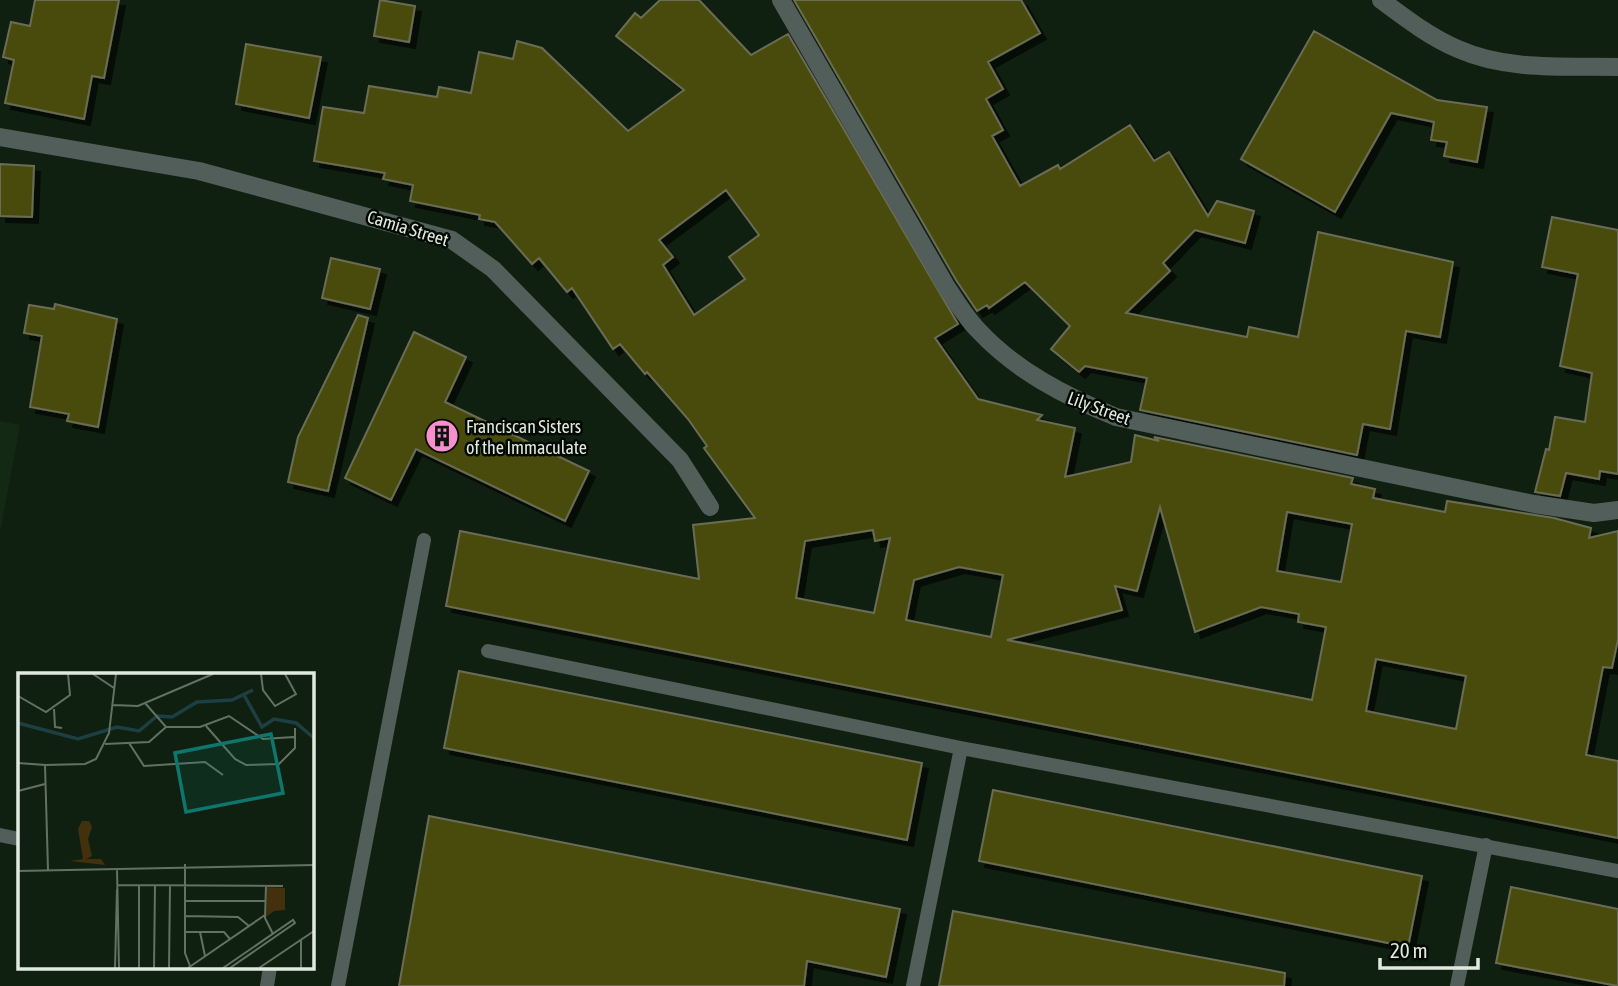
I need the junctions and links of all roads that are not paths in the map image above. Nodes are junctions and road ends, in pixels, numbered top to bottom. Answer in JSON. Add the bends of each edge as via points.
{"nodes":[{"id":1,"x":781,"y":0,"type":"edge"},
{"id":2,"x":1381,"y":0,"type":"edge"},
{"id":3,"x":1618,"y":67,"type":"edge"},
{"id":4,"x":0,"y":137,"type":"edge"},
{"id":5,"x":710,"y":507,"type":"dead end"},
{"id":6,"x":1618,"y":510,"type":"edge"},
{"id":7,"x":424,"y":540,"type":"dead end"},
{"id":8,"x":488,"y":651,"type":"dead end"},
{"id":9,"x":961,"y":748,"type":"junction"},
{"id":10,"x":0,"y":835,"type":"edge"},
{"id":11,"x":18,"y":839,"type":"edge"},
{"id":12,"x":1486,"y":845,"type":"junction"},
{"id":13,"x":1618,"y":871,"type":"edge"},
{"id":14,"x":270,"y":968,"type":"edge"},
{"id":15,"x":267,"y":986,"type":"edge"},
{"id":16,"x":338,"y":986,"type":"edge"},
{"id":17,"x":913,"y":986,"type":"edge"},
{"id":18,"x":1457,"y":986,"type":"edge"}],
"edges":[{"from":1,"to":6,"type":"street","name":"Lily Street","via":[[946,286],[978,330],[1064,396],[1116,417],[1534,504],[1594,513]]},
{"from":2,"to":3,"type":"street","via":[[1459,50],[1521,65]]},
{"from":4,"to":5,"type":"street","name":"Camia Street","via":[[199,171],[452,240],[493,269],[680,460]]},
{"from":7,"to":16,"type":"lane"},
{"from":8,"to":9,"type":"lane"},
{"from":9,"to":12,"type":"lane"},
{"from":9,"to":17,"type":"lane"},
{"from":10,"to":11,"type":"lane"},
{"from":12,"to":13,"type":"lane"},
{"from":12,"to":18,"type":"lane"},
{"from":14,"to":15,"type":"lane"}]}
